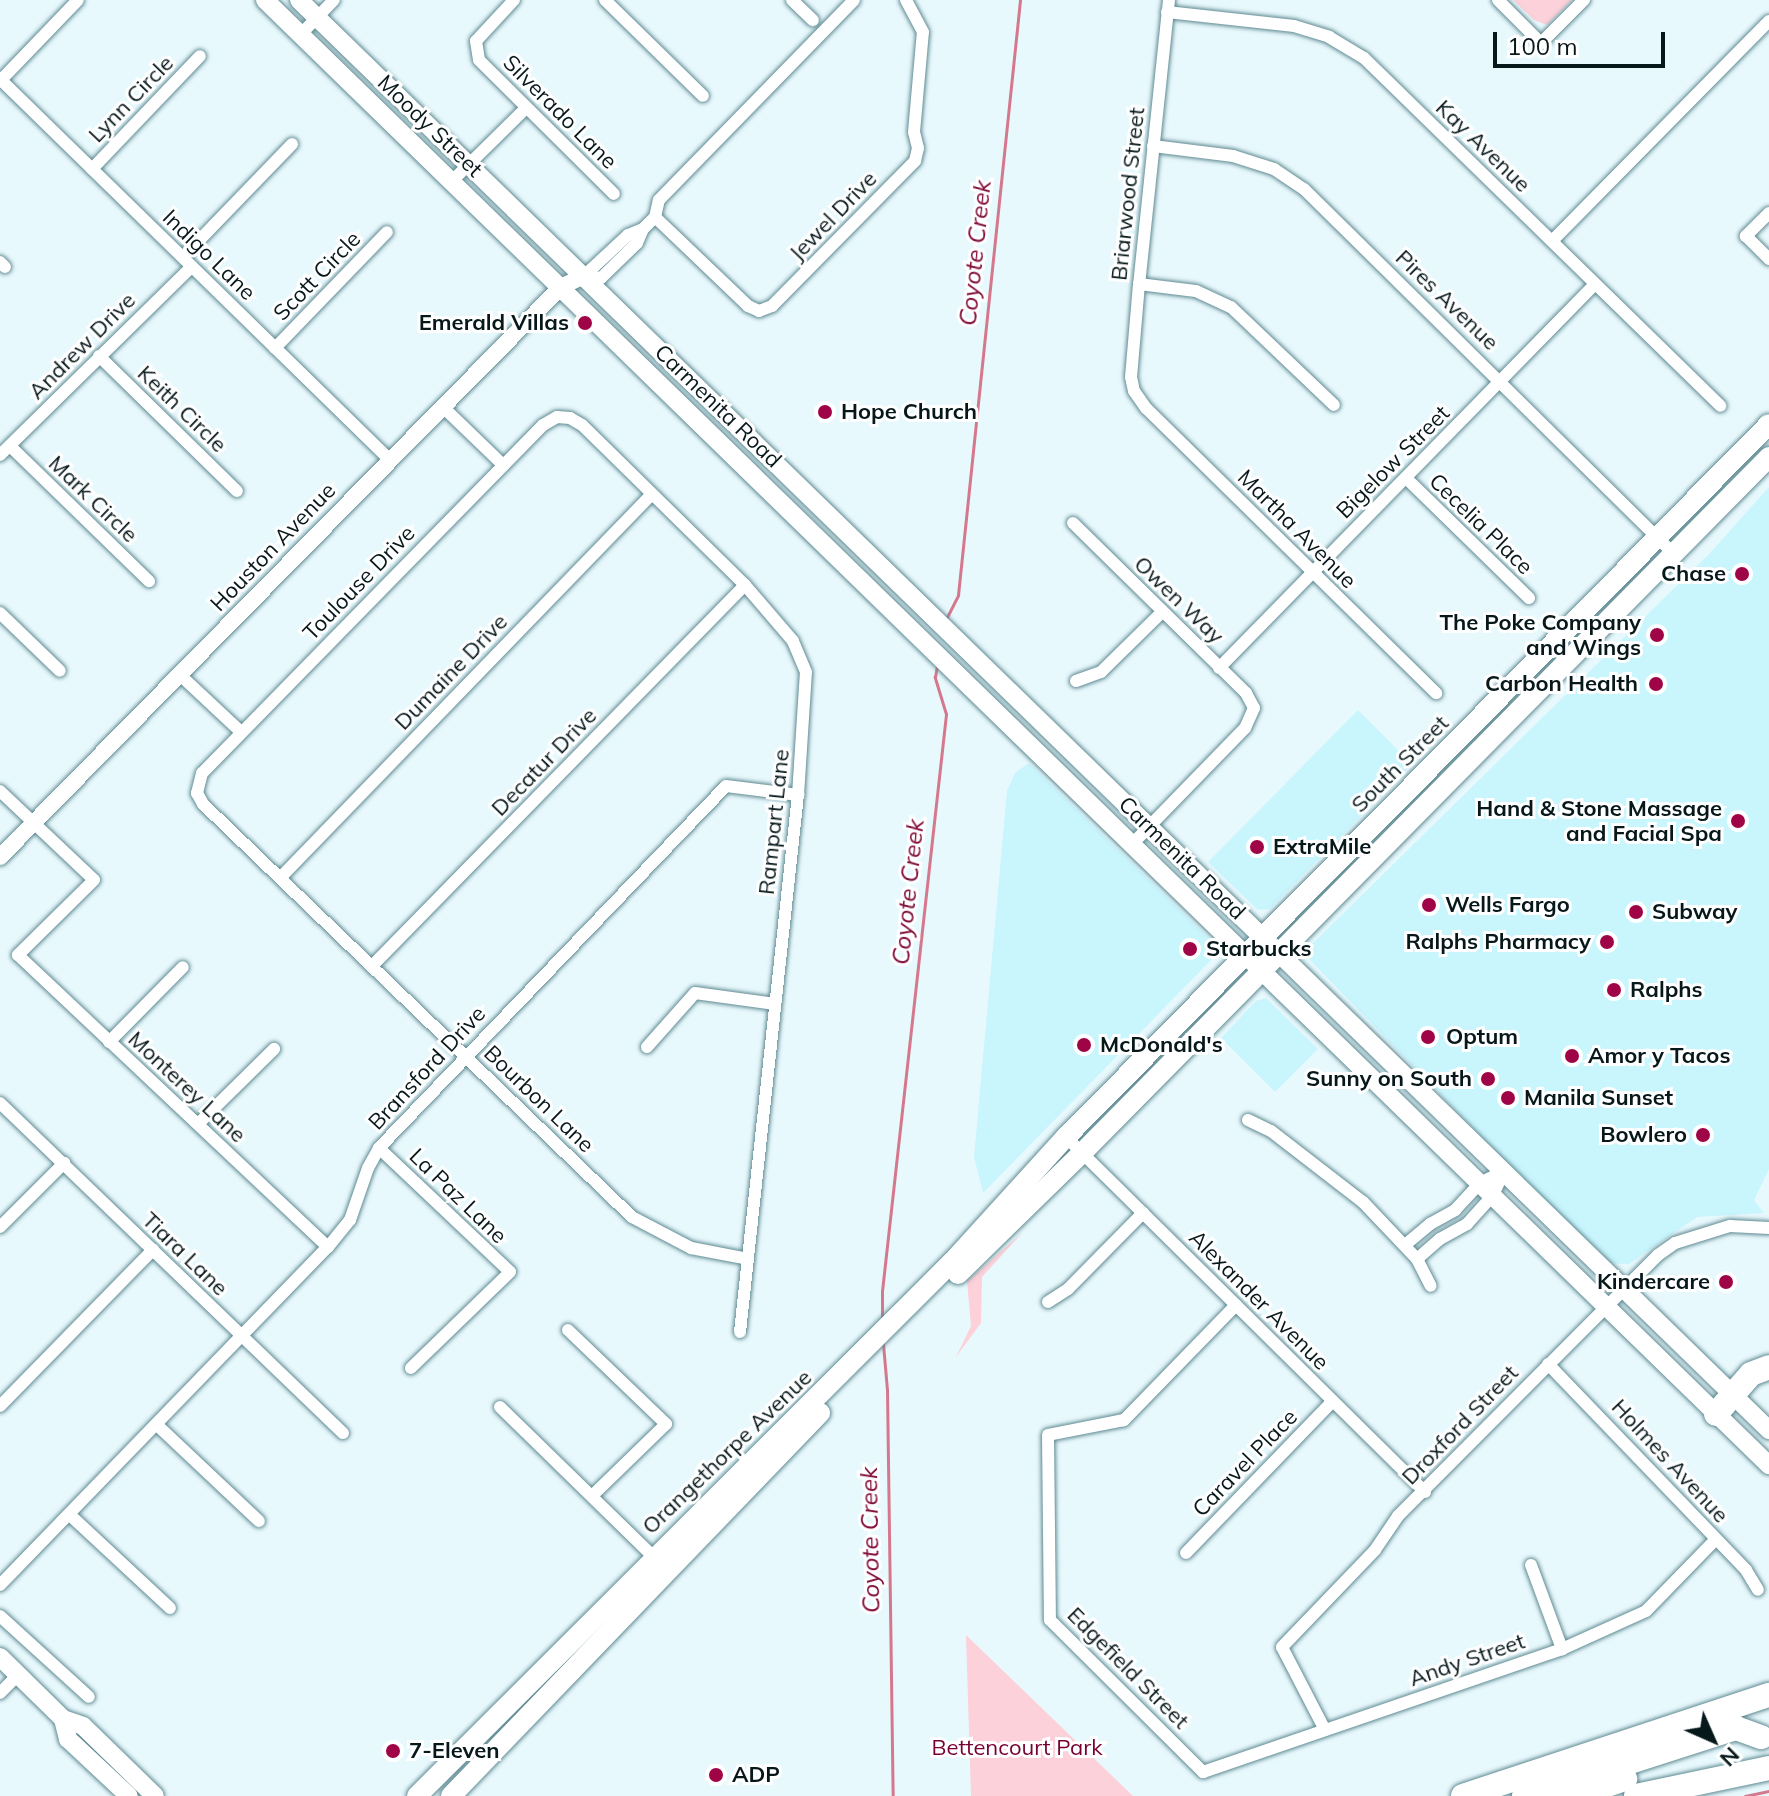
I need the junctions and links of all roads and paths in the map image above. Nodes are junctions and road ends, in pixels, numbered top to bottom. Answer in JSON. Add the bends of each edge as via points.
{"nodes":[{"id":1,"x":78,"y":0,"type":"edge"},
{"id":2,"x":265,"y":0,"type":"edge"},
{"id":3,"x":299,"y":0,"type":"edge"},
{"id":4,"x":334,"y":0,"type":"edge"},
{"id":5,"x":514,"y":0,"type":"edge"},
{"id":6,"x":605,"y":0,"type":"edge"},
{"id":7,"x":792,"y":0,"type":"edge"},
{"id":8,"x":854,"y":0,"type":"edge"},
{"id":9,"x":906,"y":0,"type":"edge"},
{"id":10,"x":1498,"y":0,"type":"edge"},
{"id":11,"x":1584,"y":0,"type":"edge"},
{"id":12,"x":1168,"y":6,"type":"edge"},
{"id":13,"x":317,"y":18,"type":"junction"},
{"id":14,"x":813,"y":20,"type":"dead end"},
{"id":15,"x":1769,"y":21,"type":"edge"},
{"id":16,"x":301,"y":34,"type":"junction"},
{"id":17,"x":200,"y":56,"type":"dead end"},
{"id":18,"x":0,"y":80,"type":"edge"},
{"id":19,"x":703,"y":96,"type":"dead end"},
{"id":20,"x":526,"y":108,"type":"junction"},
{"id":21,"x":292,"y":144,"type":"dead end"},
{"id":22,"x":1153,"y":146,"type":"junction"},
{"id":23,"x":469,"y":164,"type":"junction"},
{"id":24,"x":92,"y":169,"type":"junction"},
{"id":25,"x":452,"y":181,"type":"junction"},
{"id":26,"x":614,"y":194,"type":"dead end"},
{"id":27,"x":1769,"y":213,"type":"edge"},
{"id":28,"x":655,"y":217,"type":"junction"},
{"id":29,"x":387,"y":232,"type":"dead end"},
{"id":30,"x":1552,"y":241,"type":"junction"},
{"id":31,"x":1769,"y":259,"type":"edge"},
{"id":32,"x":187,"y":262,"type":"junction"},
{"id":33,"x":584,"y":276,"type":"junction"},
{"id":34,"x":1139,"y":284,"type":"junction"},
{"id":35,"x":1595,"y":284,"type":"junction"},
{"id":36,"x":561,"y":287,"type":"junction"},
{"id":37,"x":275,"y":348,"type":"junction"},
{"id":38,"x":99,"y":356,"type":"junction"},
{"id":39,"x":1501,"y":381,"type":"junction"},
{"id":40,"x":1134,"y":391,"type":"joint"},
{"id":41,"x":1334,"y":405,"type":"dead end"},
{"id":42,"x":442,"y":406,"type":"junction"},
{"id":43,"x":1720,"y":406,"type":"dead end"},
{"id":44,"x":561,"y":416,"type":"joint"},
{"id":45,"x":1769,"y":424,"type":"edge"},
{"id":46,"x":5,"y":450,"type":"edge"},
{"id":47,"x":1769,"y":457,"type":"edge"},
{"id":48,"x":390,"y":460,"type":"junction"},
{"id":49,"x":503,"y":465,"type":"junction"},
{"id":50,"x":1406,"y":478,"type":"junction"},
{"id":51,"x":237,"y":491,"type":"dead end"},
{"id":52,"x":651,"y":495,"type":"junction"},
{"id":53,"x":1073,"y":523,"type":"dead end"},
{"id":54,"x":1658,"y":536,"type":"junction"},
{"id":55,"x":1674,"y":554,"type":"junction"},
{"id":56,"x":1313,"y":572,"type":"junction"},
{"id":57,"x":149,"y":581,"type":"dead end"},
{"id":58,"x":745,"y":585,"type":"junction"},
{"id":59,"x":1529,"y":598,"type":"dead end"},
{"id":60,"x":1162,"y":612,"type":"junction"},
{"id":61,"x":0,"y":613,"type":"edge"},
{"id":62,"x":1219,"y":668,"type":"junction"},
{"id":63,"x":60,"y":671,"type":"dead end"},
{"id":64,"x":179,"y":674,"type":"junction"},
{"id":65,"x":1076,"y":681,"type":"dead end"},
{"id":66,"x":1436,"y":693,"type":"dead end"},
{"id":67,"x":241,"y":732,"type":"junction"},
{"id":68,"x":196,"y":787,"type":"joint"},
{"id":69,"x":0,"y":791,"type":"edge"},
{"id":70,"x":798,"y":795,"type":"junction"},
{"id":71,"x":34,"y":822,"type":"junction"},
{"id":72,"x":1149,"y":826,"type":"junction"},
{"id":73,"x":1133,"y":843,"type":"junction"},
{"id":74,"x":0,"y":857,"type":"edge"},
{"id":75,"x":280,"y":878,"type":"junction"},
{"id":76,"x":1263,"y":937,"type":"junction"},
{"id":77,"x":1246,"y":954,"type":"junction"},
{"id":78,"x":1280,"y":954,"type":"junction"},
{"id":79,"x":372,"y":966,"type":"junction"},
{"id":80,"x":183,"y":967,"type":"dead end"},
{"id":81,"x":1263,"y":971,"type":"junction"},
{"id":82,"x":775,"y":1004,"type":"junction"},
{"id":83,"x":109,"y":1042,"type":"junction"},
{"id":84,"x":647,"y":1047,"type":"dead end"},
{"id":85,"x":274,"y":1049,"type":"dead end"},
{"id":86,"x":465,"y":1056,"type":"junction"},
{"id":87,"x":0,"y":1103,"type":"edge"},
{"id":88,"x":1248,"y":1120,"type":"dead end"},
{"id":89,"x":198,"y":1124,"type":"junction"},
{"id":90,"x":1066,"y":1137,"type":"junction"},
{"id":91,"x":379,"y":1148,"type":"junction"},
{"id":92,"x":1082,"y":1153,"type":"junction"},
{"id":93,"x":64,"y":1163,"type":"junction"},
{"id":94,"x":1504,"y":1171,"type":"junction"},
{"id":95,"x":1486,"y":1189,"type":"junction"},
{"id":96,"x":1143,"y":1213,"type":"junction"},
{"id":97,"x":0,"y":1227,"type":"edge"},
{"id":98,"x":1769,"y":1228,"type":"edge"},
{"id":99,"x":1405,"y":1245,"type":"junction"},
{"id":100,"x":328,"y":1247,"type":"junction"},
{"id":101,"x":153,"y":1250,"type":"junction"},
{"id":102,"x":748,"y":1259,"type":"junction"},
{"id":103,"x":1417,"y":1259,"type":"junction"},
{"id":104,"x":953,"y":1269,"type":"junction"},
{"id":105,"x":1431,"y":1286,"type":"dead end"},
{"id":106,"x":1623,"y":1288,"type":"junction"},
{"id":107,"x":1048,"y":1302,"type":"dead end"},
{"id":108,"x":1236,"y":1305,"type":"junction"},
{"id":109,"x":1605,"y":1306,"type":"junction"},
{"id":110,"x":568,"y":1330,"type":"dead end"},
{"id":111,"x":740,"y":1332,"type":"dead end"},
{"id":112,"x":242,"y":1338,"type":"junction"},
{"id":113,"x":1548,"y":1364,"type":"junction"},
{"id":114,"x":1769,"y":1367,"type":"edge"},
{"id":115,"x":411,"y":1368,"type":"dead end"},
{"id":116,"x":1731,"y":1393,"type":"junction"},
{"id":117,"x":1333,"y":1401,"type":"junction"},
{"id":118,"x":0,"y":1406,"type":"edge"},
{"id":119,"x":500,"y":1407,"type":"dead end"},
{"id":120,"x":1716,"y":1414,"type":"junction"},
{"id":121,"x":157,"y":1425,"type":"junction"},
{"id":122,"x":1769,"y":1430,"type":"edge"},
{"id":123,"x":343,"y":1433,"type":"dead end"},
{"id":124,"x":1769,"y":1465,"type":"edge"},
{"id":125,"x":1425,"y":1492,"type":"junction"},
{"id":126,"x":592,"y":1496,"type":"junction"},
{"id":127,"x":71,"y":1516,"type":"junction"},
{"id":128,"x":259,"y":1521,"type":"dead end"},
{"id":129,"x":1716,"y":1539,"type":"junction"},
{"id":130,"x":1186,"y":1553,"type":"dead end"},
{"id":131,"x":661,"y":1565,"type":"junction"},
{"id":132,"x":1531,"y":1565,"type":"dead end"},
{"id":133,"x":0,"y":1585,"type":"edge"},
{"id":134,"x":1758,"y":1590,"type":"dead end"},
{"id":135,"x":170,"y":1608,"type":"dead end"},
{"id":136,"x":0,"y":1616,"type":"edge"},
{"id":137,"x":1562,"y":1649,"type":"junction"},
{"id":138,"x":0,"y":1657,"type":"edge"},
{"id":139,"x":18,"y":1675,"type":"junction"},
{"id":140,"x":0,"y":1693,"type":"edge"},
{"id":141,"x":1769,"y":1695,"type":"edge"},
{"id":142,"x":89,"y":1697,"type":"dead end"},
{"id":143,"x":1769,"y":1707,"type":"edge"},
{"id":144,"x":1325,"y":1730,"type":"junction"},
{"id":145,"x":1765,"y":1736,"type":"edge"},
{"id":146,"x":1769,"y":1768,"type":"edge"},
{"id":147,"x":1203,"y":1772,"type":"joint"},
{"id":148,"x":131,"y":1790,"type":"edge"},
{"id":149,"x":155,"y":1796,"type":"edge"},
{"id":150,"x":417,"y":1796,"type":"edge"},
{"id":151,"x":451,"y":1796,"type":"edge"},
{"id":152,"x":1463,"y":1796,"type":"edge"},
{"id":153,"x":1495,"y":1796,"type":"edge"},
{"id":154,"x":1524,"y":1796,"type":"edge"},
{"id":155,"x":1574,"y":1796,"type":"edge"},
{"id":156,"x":1636,"y":1796,"type":"edge"}],
"edges":[{"from":1,"to":18,"type":"street"},
{"from":2,"to":16,"type":"main road","name":"Moody Street"},
{"from":3,"to":13,"type":"main road","name":"Moody Street"},
{"from":4,"to":13,"type":"street"},
{"from":5,"to":20,"type":"street","name":"Silverado Lane","via":[[476,41],[479,60]]},
{"from":6,"to":19,"type":"street"},
{"from":7,"to":14,"type":"street"},
{"from":8,"to":28,"type":"street","via":[[659,200]]},
{"from":9,"to":28,"type":"street","name":"Jewel Drive","via":[[923,32],[915,161],[772,306],[759,311],[748,306]]},
{"from":10,"to":11,"type":"street","via":[[1541,43]]},
{"from":12,"to":22,"type":"street","name":"Briarwood Street"},
{"from":12,"to":30,"type":"street","name":"Kay Avenue","via":[[1294,26],[1329,37],[1364,58]]},
{"from":13,"to":16,"type":"street"},
{"from":13,"to":23,"type":"main road","name":"Moody Street"},
{"from":15,"to":30,"type":"street"},
{"from":16,"to":25,"type":"main road","name":"Moody Street"},
{"from":17,"to":24,"type":"street","name":"Lynn Circle"},
{"from":18,"to":24,"type":"street","name":"Indigo Lane"},
{"from":20,"to":23,"type":"street"},
{"from":20,"to":26,"type":"street","name":"Silverado Lane"},
{"from":21,"to":32,"type":"street","name":"Andrew Drive"},
{"from":22,"to":34,"type":"street","name":"Briarwood Street"},
{"from":22,"to":39,"type":"street","name":"Pires Avenue","via":[[1233,156],[1274,169],[1304,189]]},
{"from":23,"to":25,"type":"street"},
{"from":23,"to":33,"type":"main road","name":"Moody Street"},
{"from":24,"to":32,"type":"street","name":"Indigo Lane"},
{"from":25,"to":36,"type":"main road","name":"Moody Street"},
{"from":27,"to":31,"type":"street","via":[[1746,236]]},
{"from":28,"to":33,"type":"street","via":[[601,278]]},
{"from":29,"to":37,"type":"street","name":"Scott Circle"},
{"from":30,"to":35,"type":"street","name":"Kay Avenue"},
{"from":32,"to":37,"type":"street","name":"Indigo Lane"},
{"from":32,"to":38,"type":"street","name":"Andrew Drive"},
{"from":33,"to":36,"type":"street","name":"Houston Avenue"},
{"from":33,"to":72,"type":"main road","name":"Carmenita Road"},
{"from":34,"to":40,"type":"street","name":"Briarwood Street"},
{"from":34,"to":41,"type":"street","via":[[1196,291],[1231,307]]},
{"from":35,"to":39,"type":"street","name":"Bigelow Street"},
{"from":35,"to":43,"type":"street","name":"Kay Avenue"},
{"from":36,"to":42,"type":"street","name":"Houston Avenue"},
{"from":36,"to":73,"type":"main road","name":"Carmenita Road"},
{"from":37,"to":48,"type":"street","name":"Indigo Lane"},
{"from":38,"to":46,"type":"street","name":"Andrew Drive"},
{"from":38,"to":51,"type":"street","name":"Keith Circle"},
{"from":39,"to":50,"type":"street","name":"Bigelow Street"},
{"from":39,"to":54,"type":"street","name":"Pires Avenue"},
{"from":40,"to":56,"type":"street","name":"Martha Avenue"},
{"from":42,"to":48,"type":"street","name":"Houston Avenue"},
{"from":42,"to":49,"type":"street"},
{"from":44,"to":49,"type":"street","name":"Toulouse Drive","via":[[543,425]]},
{"from":44,"to":52,"type":"street","name":"Rampart Lane","via":[[582,425]]},
{"from":45,"to":54,"type":"main road","name":"South Street"},
{"from":46,"to":57,"type":"street","name":"Mark Circle"},
{"from":47,"to":55,"type":"main road"},
{"from":48,"to":64,"type":"street","name":"Houston Avenue"},
{"from":49,"to":67,"type":"street","name":"Toulouse Drive"},
{"from":50,"to":56,"type":"street","name":"Bigelow Street"},
{"from":50,"to":59,"type":"street","name":"Cecelia Place"},
{"from":52,"to":58,"type":"street","name":"Rampart Lane"},
{"from":52,"to":75,"type":"street","name":"Dumaine Drive"},
{"from":53,"to":60,"type":"street","name":"Owen Way"},
{"from":54,"to":55,"type":"street","name":"Pires Avenue"},
{"from":54,"to":76,"type":"main road","name":"South Street"},
{"from":55,"to":78,"type":"main road"},
{"from":56,"to":62,"type":"street","name":"Bigelow Street"},
{"from":56,"to":66,"type":"street","name":"Martha Avenue"},
{"from":58,"to":70,"type":"street","name":"Rampart Lane","via":[[793,641],[806,672]]},
{"from":58,"to":79,"type":"street","name":"Decatur Drive"},
{"from":60,"to":62,"type":"street","name":"Owen Way"},
{"from":60,"to":65,"type":"street","via":[[1101,672]]},
{"from":61,"to":63,"type":"street"},
{"from":62,"to":72,"type":"street","name":"Owen Way","via":[[1254,708],[1245,728]]},
{"from":64,"to":67,"type":"street"},
{"from":64,"to":71,"type":"street","name":"Houston Avenue"},
{"from":67,"to":68,"type":"street","name":"Toulouse Drive","via":[[202,773]]},
{"from":68,"to":75,"type":"street","name":"Bourbon Lane","via":[[203,804]]},
{"from":69,"to":71,"type":"street"},
{"from":70,"to":82,"type":"street","name":"Rampart Lane"},
{"from":70,"to":86,"type":"street","name":"Bransford Drive","via":[[726,786]]},
{"from":71,"to":74,"type":"street","name":"Houston Avenue"},
{"from":71,"to":83,"type":"street","name":"Monterey Lane","via":[[94,880],[18,955]]},
{"from":72,"to":73,"type":"street"},
{"from":72,"to":76,"type":"main road","name":"Carmenita Road"},
{"from":73,"to":77,"type":"main road","name":"Carmenita Road"},
{"from":75,"to":79,"type":"street","name":"Bourbon Lane"},
{"from":76,"to":77,"type":"main road","name":"South Street"},
{"from":76,"to":78,"type":"main road","name":"Carmenita Road"},
{"from":77,"to":81,"type":"main road","name":"Carmenita Road"},
{"from":77,"to":90,"type":"main road","name":"South Street"},
{"from":78,"to":81,"type":"main road"},
{"from":78,"to":94,"type":"main road","name":"Carmenita Road"},
{"from":79,"to":86,"type":"street","name":"Bourbon Lane"},
{"from":80,"to":83,"type":"street"},
{"from":81,"to":92,"type":"main road"},
{"from":81,"to":95,"type":"main road","name":"Carmenita Road"},
{"from":82,"to":84,"type":"street","via":[[695,993]]},
{"from":82,"to":102,"type":"street","name":"Rampart Lane"},
{"from":83,"to":89,"type":"street","name":"Monterey Lane"},
{"from":85,"to":89,"type":"street"},
{"from":86,"to":91,"type":"street","name":"Bransford Drive"},
{"from":86,"to":102,"type":"street","name":"Bourbon Lane","via":[[632,1217],[691,1248]]},
{"from":87,"to":93,"type":"street","name":"Tiara Lane"},
{"from":88,"to":99,"type":"street","via":[[1271,1131],[1363,1202]]},
{"from":89,"to":100,"type":"street","name":"Monterey Lane"},
{"from":90,"to":92,"type":"street","name":"Alexander Avenue"},
{"from":90,"to":104,"type":"main road","name":"Orangethorpe Avenue"},
{"from":91,"to":100,"type":"street","name":"Bransford Drive","via":[[350,1220]]},
{"from":91,"to":115,"type":"street","name":"La Paz Lane","via":[[510,1272]]},
{"from":92,"to":96,"type":"street","name":"Alexander Avenue"},
{"from":92,"to":104,"type":"main road","name":"Orangethorpe Avenue"},
{"from":93,"to":97,"type":"street"},
{"from":93,"to":101,"type":"street","name":"Tiara Lane"},
{"from":94,"to":95,"type":"street"},
{"from":94,"to":106,"type":"main road","name":"Carmenita Road"},
{"from":95,"to":99,"type":"street"},
{"from":95,"to":103,"type":"street","via":[[1467,1224]]},
{"from":95,"to":109,"type":"main road","name":"Carmenita Road"},
{"from":96,"to":107,"type":"street","via":[[1068,1289]]},
{"from":96,"to":108,"type":"street","name":"Alexander Avenue"},
{"from":98,"to":106,"type":"street","name":"Droxford Street","via":[[1730,1226],[1675,1243]]},
{"from":99,"to":103,"type":"street"},
{"from":100,"to":112,"type":"street","name":"Bransford Drive"},
{"from":101,"to":112,"type":"street","name":"Tiara Lane"},
{"from":101,"to":118,"type":"street"},
{"from":102,"to":111,"type":"street","name":"Rampart Lane"},
{"from":103,"to":105,"type":"street"},
{"from":104,"to":131,"type":"main road","name":"Orangethorpe Avenue","via":[[826,1398],[770,1440]]},
{"from":106,"to":109,"type":"street","name":"Droxford Street"},
{"from":106,"to":116,"type":"main road","name":"Carmenita Road"},
{"from":108,"to":117,"type":"street","name":"Alexander Avenue"},
{"from":108,"to":147,"type":"street","name":"Edgefield Street","via":[[1124,1420],[1048,1435],[1050,1620]]},
{"from":109,"to":113,"type":"street","name":"Droxford Street"},
{"from":109,"to":120,"type":"main road","name":"Carmenita Road"},
{"from":110,"to":126,"type":"street","via":[[666,1424]]},
{"from":112,"to":121,"type":"street","name":"Bransford Drive"},
{"from":112,"to":123,"type":"street","name":"Tiara Lane"},
{"from":113,"to":125,"type":"street","name":"Droxford Street"},
{"from":113,"to":129,"type":"street","name":"Holmes Avenue"},
{"from":114,"to":116,"type":"highway","via":[[1751,1374]]},
{"from":116,"to":120,"type":"highway"},
{"from":116,"to":122,"type":"main road","name":"Carmenita Road"},
{"from":117,"to":125,"type":"street","name":"Alexander Avenue"},
{"from":117,"to":130,"type":"street","name":"Caravel Place"},
{"from":119,"to":126,"type":"street"},
{"from":120,"to":124,"type":"main road","name":"Carmenita Road"},
{"from":121,"to":127,"type":"street","name":"Bransford Drive"},
{"from":121,"to":128,"type":"street"},
{"from":125,"to":144,"type":"street","name":"Droxford Street","via":[[1282,1647]]},
{"from":126,"to":131,"type":"street"},
{"from":127,"to":133,"type":"street","name":"Bransford Drive"},
{"from":127,"to":135,"type":"street"},
{"from":129,"to":134,"type":"street","name":"Holmes Avenue"},
{"from":129,"to":137,"type":"street","name":"Andy Street","via":[[1646,1611]]},
{"from":131,"to":150,"type":"main road","name":"Orangethorpe Avenue"},
{"from":131,"to":151,"type":"main road","name":"Orangethorpe Avenue"},
{"from":132,"to":137,"type":"street"},
{"from":136,"to":142,"type":"street"},
{"from":137,"to":144,"type":"street","name":"Andy Street"},
{"from":138,"to":139,"type":"main road"},
{"from":139,"to":140,"type":"street"},
{"from":139,"to":148,"type":"main road","via":[[63,1719],[68,1739]]},
{"from":141,"to":152,"type":"highway"},
{"from":143,"to":153,"type":"highway"},
{"from":144,"to":147,"type":"street","name":"Andy Street"},
{"from":145,"to":154,"type":"highway","via":[[1736,1728]]},
{"from":145,"to":155,"type":"highway"},
{"from":146,"to":156,"type":"highway"},
{"from":148,"to":149,"type":"main road"}]}
